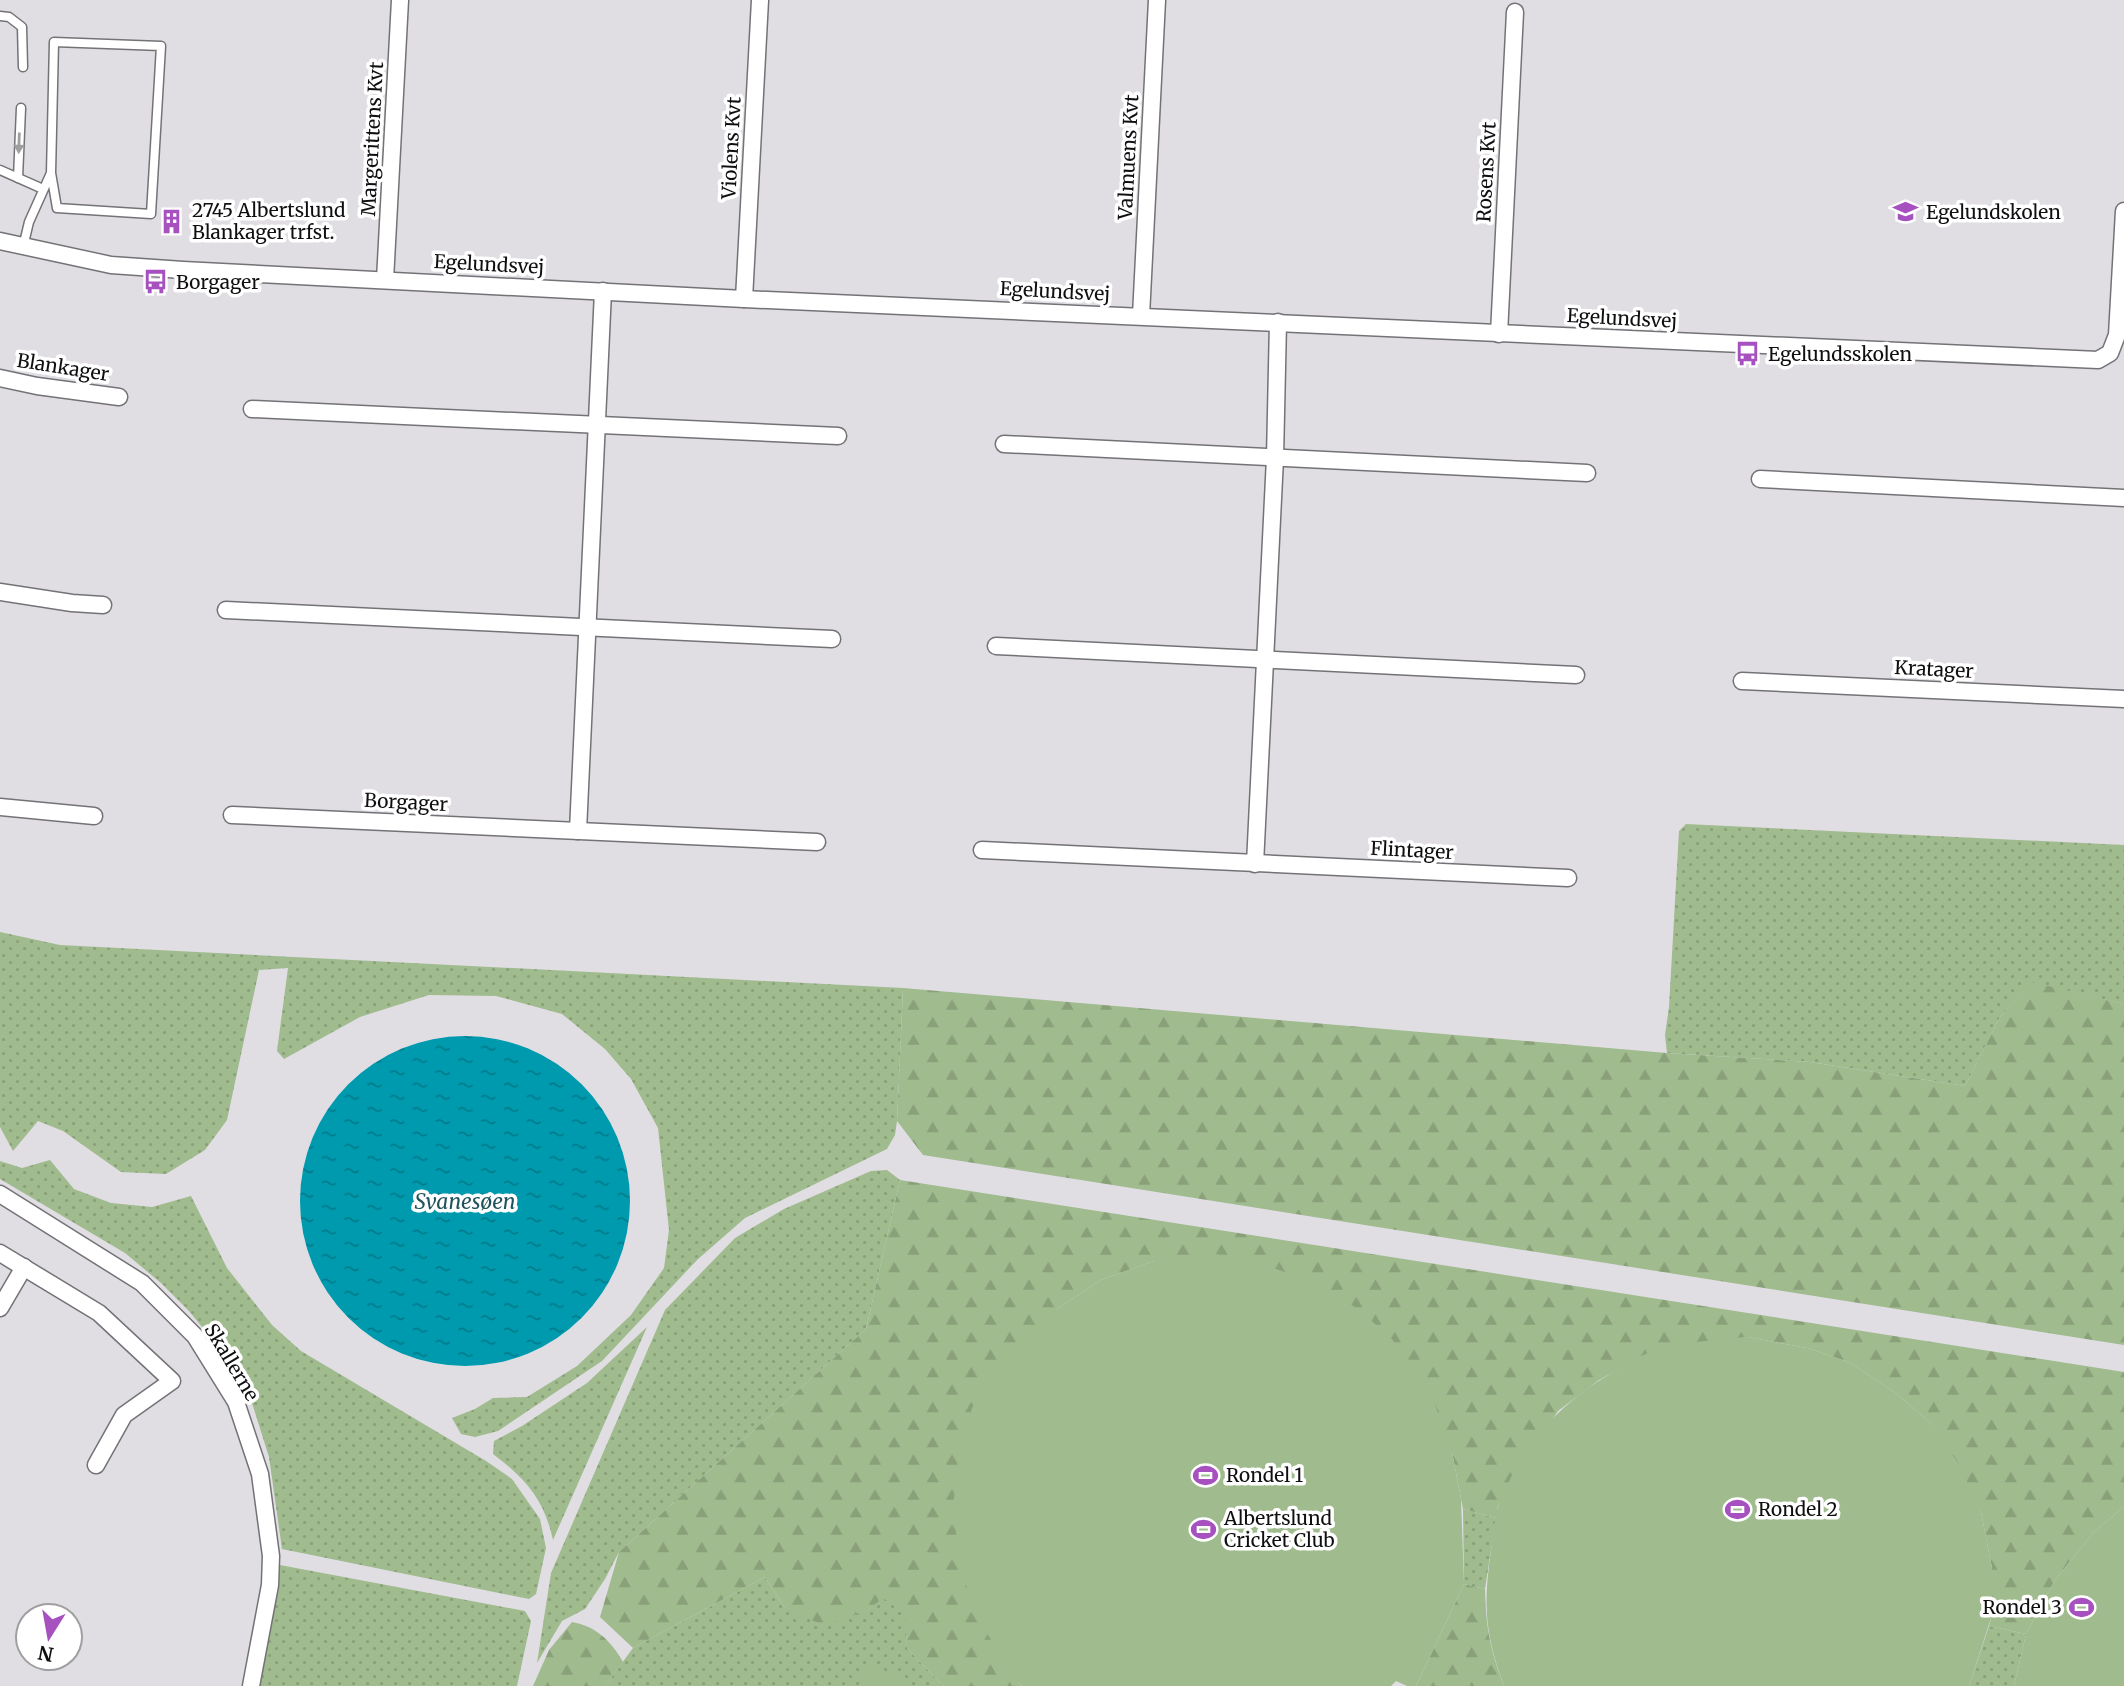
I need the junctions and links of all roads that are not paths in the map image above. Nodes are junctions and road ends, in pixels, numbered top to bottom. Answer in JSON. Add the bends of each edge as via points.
{"nodes":[{"id":1,"x":400,"y":0,"type":"edge"},
{"id":2,"x":760,"y":0,"type":"edge"},
{"id":3,"x":1157,"y":0,"type":"edge"},
{"id":4,"x":1515,"y":12,"type":"dead end"},
{"id":5,"x":0,"y":16,"type":"edge"},
{"id":6,"x":23,"y":67,"type":"dead end"},
{"id":7,"x":20,"y":108,"type":"dead end"},
{"id":8,"x":0,"y":170,"type":"edge"},
{"id":9,"x":51,"y":173,"type":"junction"},
{"id":10,"x":18,"y":178,"type":"junction"},
{"id":11,"x":43,"y":190,"type":"junction"},
{"id":12,"x":2124,"y":211,"type":"edge"},
{"id":13,"x":0,"y":241,"type":"edge"},
{"id":14,"x":23,"y":247,"type":"junction"},
{"id":15,"x":386,"y":280,"type":"junction"},
{"id":16,"x":603,"y":291,"type":"junction"},
{"id":17,"x":744,"y":299,"type":"junction"},
{"id":18,"x":1141,"y":316,"type":"junction"},
{"id":19,"x":1278,"y":322,"type":"junction"},
{"id":20,"x":1499,"y":334,"type":"junction"},
{"id":21,"x":2117,"y":356,"type":"edge"},
{"id":22,"x":0,"y":378,"type":"edge"},
{"id":23,"x":119,"y":397,"type":"dead end"},
{"id":24,"x":252,"y":409,"type":"dead end"},
{"id":25,"x":597,"y":425,"type":"junction"},
{"id":26,"x":838,"y":436,"type":"dead end"},
{"id":27,"x":1004,"y":444,"type":"dead end"},
{"id":28,"x":1275,"y":458,"type":"junction"},
{"id":29,"x":1587,"y":472,"type":"dead end"},
{"id":30,"x":1760,"y":479,"type":"dead end"},
{"id":31,"x":2124,"y":498,"type":"edge"},
{"id":32,"x":0,"y":592,"type":"edge"},
{"id":33,"x":103,"y":604,"type":"dead end"},
{"id":34,"x":226,"y":610,"type":"dead end"},
{"id":35,"x":588,"y":628,"type":"junction"},
{"id":36,"x":832,"y":639,"type":"dead end"},
{"id":37,"x":996,"y":646,"type":"dead end"},
{"id":38,"x":1265,"y":661,"type":"junction"},
{"id":39,"x":1576,"y":674,"type":"dead end"},
{"id":40,"x":1742,"y":681,"type":"dead end"},
{"id":41,"x":2124,"y":699,"type":"edge"},
{"id":42,"x":0,"y":807,"type":"edge"},
{"id":43,"x":232,"y":815,"type":"dead end"},
{"id":44,"x":94,"y":816,"type":"dead end"},
{"id":45,"x":578,"y":831,"type":"junction"},
{"id":46,"x":817,"y":842,"type":"dead end"},
{"id":47,"x":982,"y":850,"type":"dead end"},
{"id":48,"x":1255,"y":864,"type":"junction"},
{"id":49,"x":1568,"y":878,"type":"dead end"},
{"id":50,"x":0,"y":1194,"type":"edge"},
{"id":51,"x":0,"y":1253,"type":"edge"},
{"id":52,"x":24,"y":1267,"type":"junction"},
{"id":53,"x":0,"y":1308,"type":"edge"},
{"id":54,"x":96,"y":1465,"type":"dead end"},
{"id":55,"x":251,"y":1686,"type":"edge"}],
"edges":[{"from":1,"to":15,"type":"street","name":"Margerittens Kvt"},
{"from":2,"to":17,"type":"street","name":"Violens Kvt"},
{"from":3,"to":18,"type":"street","name":"Valmuens Kvt"},
{"from":4,"to":20,"type":"street","name":"Rosens Kvt"},
{"from":5,"to":6,"type":"lane","via":[[22,27]]},
{"from":7,"to":10,"type":"lane","one_way":true},
{"from":8,"to":10,"type":"lane"},
{"from":9,"to":9,"type":"lane","via":[[54,42],[161,46],[152,214],[57,208]]},
{"from":9,"to":11,"type":"lane"},
{"from":10,"to":11,"type":"lane"},
{"from":11,"to":14,"type":"lane"},
{"from":12,"to":21,"type":"street","name":"Egelundsvej"},
{"from":13,"to":14,"type":"street","name":"Egelundsvej"},
{"from":14,"to":15,"type":"street","name":"Egelundsvej","via":[[111,265]]},
{"from":15,"to":16,"type":"street","name":"Egelundsvej"},
{"from":16,"to":17,"type":"street","name":"Egelundsvej"},
{"from":16,"to":25,"type":"street"},
{"from":17,"to":18,"type":"street","name":"Egelundsvej"},
{"from":18,"to":19,"type":"street","name":"Egelundsvej"},
{"from":19,"to":20,"type":"street","name":"Egelundsvej"},
{"from":19,"to":28,"type":"street"},
{"from":20,"to":21,"type":"street","name":"Egelundsvej","via":[[2098,360]]},
{"from":22,"to":23,"type":"street","name":"Blankager"},
{"from":24,"to":25,"type":"street"},
{"from":25,"to":26,"type":"street"},
{"from":25,"to":35,"type":"street"},
{"from":27,"to":28,"type":"street"},
{"from":28,"to":29,"type":"street"},
{"from":28,"to":38,"type":"street"},
{"from":30,"to":31,"type":"street"},
{"from":32,"to":33,"type":"street"},
{"from":34,"to":35,"type":"street"},
{"from":35,"to":36,"type":"street"},
{"from":35,"to":45,"type":"street"},
{"from":37,"to":38,"type":"street"},
{"from":38,"to":39,"type":"street"},
{"from":38,"to":48,"type":"street"},
{"from":40,"to":41,"type":"street","name":"Kratager"},
{"from":42,"to":44,"type":"street"},
{"from":43,"to":45,"type":"street","name":"Borgager"},
{"from":45,"to":46,"type":"street","name":"Borgager"},
{"from":47,"to":48,"type":"street","name":"Flintager"},
{"from":48,"to":49,"type":"street","name":"Flintager"},
{"from":50,"to":55,"type":"street","name":"Skallerne","via":[[142,1283],[195,1336],[236,1402],[260,1474],[271,1556],[270,1586]]},
{"from":51,"to":52,"type":"street"},
{"from":52,"to":53,"type":"street"},
{"from":52,"to":54,"type":"street","via":[[99,1312],[172,1381],[124,1415]]}]}
